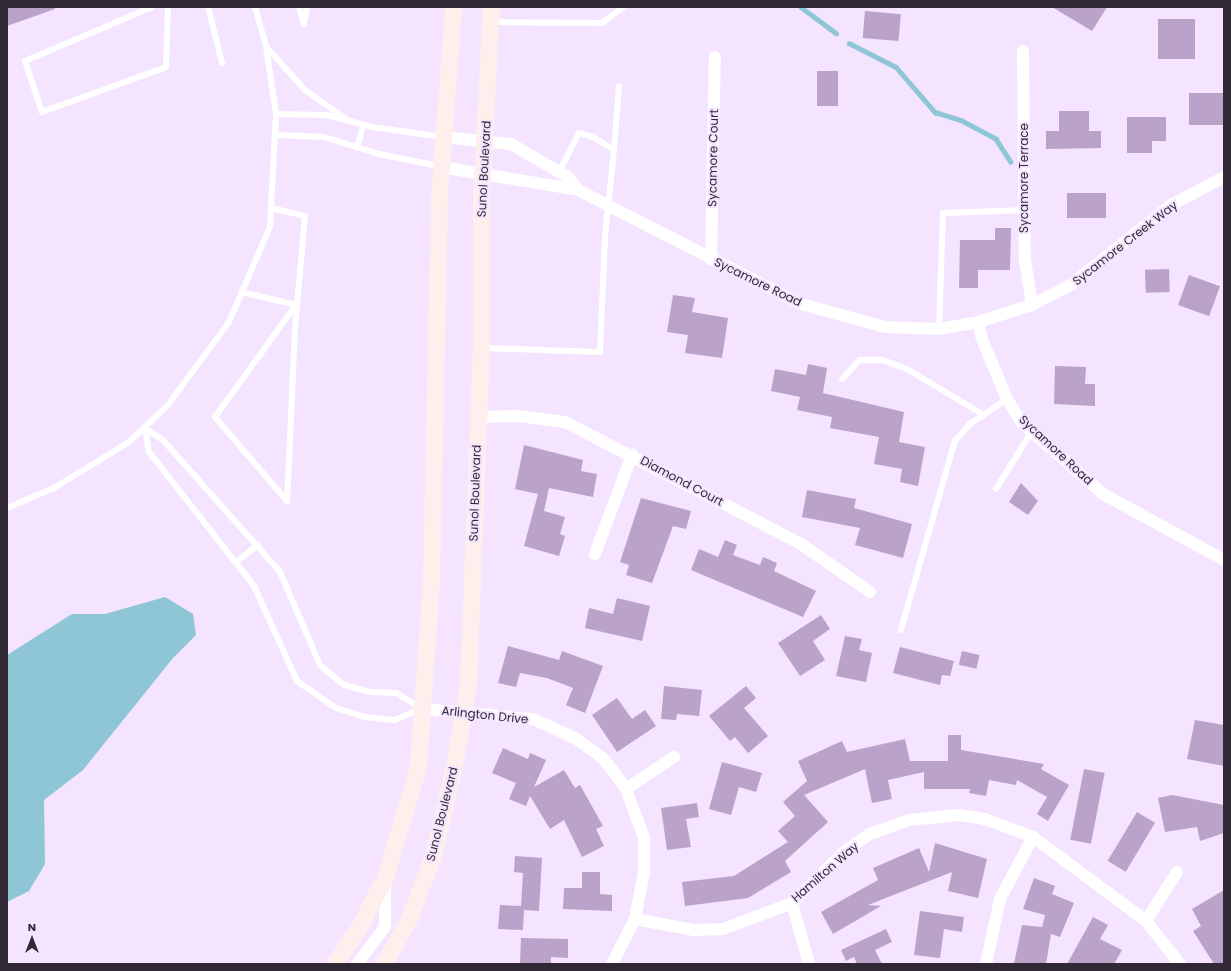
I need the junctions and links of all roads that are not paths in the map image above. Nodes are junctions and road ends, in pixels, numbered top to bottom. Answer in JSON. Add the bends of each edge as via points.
{"nodes":[{"id":1,"x":152,"y":7,"type":"edge"},
{"id":2,"x":168,"y":7,"type":"edge"},
{"id":3,"x":208,"y":7,"type":"edge"},
{"id":4,"x":255,"y":7,"type":"edge"},
{"id":5,"x":299,"y":7,"type":"edge"},
{"id":6,"x":308,"y":7,"type":"edge"},
{"id":7,"x":453,"y":7,"type":"edge"},
{"id":8,"x":622,"y":7,"type":"edge"},
{"id":9,"x":491,"y":14,"type":"edge"},
{"id":10,"x":266,"y":46,"type":"junction"},
{"id":11,"x":1023,"y":51,"type":"dead end"},
{"id":12,"x":715,"y":57,"type":"dead end"},
{"id":13,"x":222,"y":64,"type":"dead end"},
{"id":14,"x":619,"y":86,"type":"dead end"},
{"id":15,"x":276,"y":114,"type":"junction"},
{"id":16,"x":349,"y":120,"type":"junction"},
{"id":17,"x":363,"y":124,"type":"junction"},
{"id":18,"x":277,"y":135,"type":"junction"},
{"id":19,"x":444,"y":137,"type":"junction"},
{"id":20,"x":485,"y":142,"type":"junction"},
{"id":21,"x":357,"y":148,"type":"junction"},
{"id":22,"x":614,"y":150,"type":"junction"},
{"id":23,"x":441,"y":167,"type":"junction"},
{"id":24,"x":559,"y":172,"type":"junction"},
{"id":25,"x":483,"y":175,"type":"junction"},
{"id":26,"x":1224,"y":177,"type":"edge"},
{"id":27,"x":578,"y":190,"type":"junction"},
{"id":28,"x":608,"y":204,"type":"junction"},
{"id":29,"x":272,"y":208,"type":"junction"},
{"id":30,"x":1024,"y":210,"type":"junction"},
{"id":31,"x":711,"y":259,"type":"junction"},
{"id":32,"x":242,"y":292,"type":"junction"},
{"id":33,"x":296,"y":305,"type":"junction"},
{"id":34,"x":1032,"y":305,"type":"junction"},
{"id":35,"x":978,"y":322,"type":"junction"},
{"id":36,"x":939,"y":328,"type":"junction"},
{"id":37,"x":481,"y":348,"type":"junction"},
{"id":38,"x":842,"y":378,"type":"dead end"},
{"id":39,"x":1006,"y":399,"type":"junction"},
{"id":40,"x":984,"y":415,"type":"junction"},
{"id":41,"x":478,"y":417,"type":"junction"},
{"id":42,"x":145,"y":428,"type":"junction"},
{"id":43,"x":1032,"y":431,"type":"junction"},
{"id":44,"x":632,"y":455,"type":"junction"},
{"id":45,"x":996,"y":489,"type":"dead end"},
{"id":46,"x":7,"y":508,"type":"edge"},
{"id":47,"x":258,"y":544,"type":"junction"},
{"id":48,"x":595,"y":554,"type":"dead end"},
{"id":49,"x":1224,"y":560,"type":"edge"},
{"id":50,"x":236,"y":562,"type":"junction"},
{"id":51,"x":870,"y":592,"type":"dead end"},
{"id":52,"x":901,"y":630,"type":"dead end"},
{"id":53,"x":422,"y":709,"type":"junction"},
{"id":54,"x":463,"y":712,"type":"junction"},
{"id":55,"x":674,"y":757,"type":"dead end"},
{"id":56,"x":626,"y":789,"type":"junction"},
{"id":57,"x":1033,"y":838,"type":"junction"},
{"id":58,"x":1177,"y":872,"type":"dead end"},
{"id":59,"x":385,"y":877,"type":"junction"},
{"id":60,"x":792,"y":903,"type":"junction"},
{"id":61,"x":635,"y":919,"type":"junction"},
{"id":62,"x":1146,"y":921,"type":"junction"},
{"id":63,"x":334,"y":964,"type":"edge"},
{"id":64,"x":357,"y":964,"type":"edge"},
{"id":65,"x":383,"y":964,"type":"edge"},
{"id":66,"x":612,"y":964,"type":"edge"},
{"id":67,"x":809,"y":964,"type":"edge"},
{"id":68,"x":986,"y":964,"type":"edge"},
{"id":69,"x":1180,"y":964,"type":"edge"}],
"edges":[{"from":1,"to":2,"type":"lane","via":[[25,61],[42,112],[166,67]]},
{"from":3,"to":13,"type":"lane"},
{"from":4,"to":10,"type":"lane"},
{"from":5,"to":6,"type":"lane","via":[[304,24]]},
{"from":7,"to":19,"type":"main road"},
{"from":8,"to":9,"type":"lane","via":[[602,23]]},
{"from":9,"to":20,"type":"main road","name":"Sunol Boulevard"},
{"from":10,"to":15,"type":"lane"},
{"from":10,"to":16,"type":"lane","via":[[305,90]]},
{"from":11,"to":30,"type":"street","name":"Sycamore Terrace"},
{"from":12,"to":31,"type":"street","name":"Sycamore Court"},
{"from":14,"to":22,"type":"lane"},
{"from":15,"to":16,"type":"lane","via":[[327,115]]},
{"from":15,"to":18,"type":"lane"},
{"from":16,"to":17,"type":"lane"},
{"from":17,"to":19,"type":"lane"},
{"from":17,"to":21,"type":"lane"},
{"from":18,"to":21,"type":"lane","via":[[324,137]]},
{"from":18,"to":29,"type":"lane"},
{"from":19,"to":20,"type":"street","name":"Sycamore Road"},
{"from":19,"to":23,"type":"main road"},
{"from":20,"to":24,"type":"street","name":"Sycamore Road","via":[[511,144]]},
{"from":20,"to":25,"type":"main road","name":"Sunol Boulevard"},
{"from":21,"to":23,"type":"lane"},
{"from":22,"to":24,"type":"lane","via":[[593,136],[579,133]]},
{"from":22,"to":28,"type":"lane"},
{"from":23,"to":25,"type":"street","name":"Sycamore Road"},
{"from":23,"to":53,"type":"main road","via":[[431,580]]},
{"from":24,"to":27,"type":"street","name":"Sycamore Road"},
{"from":25,"to":27,"type":"street","name":"Sycamore Road"},
{"from":25,"to":37,"type":"main road","name":"Sunol Boulevard"},
{"from":26,"to":34,"type":"street","name":"Sycamore Creek Way","via":[[1171,206],[1072,284]]},
{"from":27,"to":28,"type":"street","name":"Sycamore Road"},
{"from":28,"to":31,"type":"street","name":"Sycamore Road"},
{"from":28,"to":37,"type":"lane","via":[[600,352]]},
{"from":29,"to":32,"type":"lane","via":[[270,227]]},
{"from":29,"to":33,"type":"lane","via":[[305,216]]},
{"from":30,"to":34,"type":"street","name":"Sycamore Terrace","via":[[1024,260]]},
{"from":30,"to":36,"type":"lane","via":[[944,213]]},
{"from":31,"to":36,"type":"street","name":"Sycamore Road","via":[[801,304],[885,327]]},
{"from":32,"to":33,"type":"lane"},
{"from":32,"to":42,"type":"lane","via":[[230,322],[168,405]]},
{"from":33,"to":33,"type":"lane","via":[[214,417],[287,501],[294,384]]},
{"from":34,"to":35,"type":"street","name":"Sycamore Creek Way"},
{"from":35,"to":36,"type":"street","name":"Sycamore Road"},
{"from":35,"to":39,"type":"street","name":"Sycamore Road","via":[[982,339]]},
{"from":37,"to":41,"type":"main road","name":"Sunol Boulevard"},
{"from":38,"to":40,"type":"lane","via":[[860,360],[883,360],[907,369]]},
{"from":39,"to":40,"type":"lane"},
{"from":39,"to":43,"type":"street","name":"Sycamore Road"},
{"from":40,"to":52,"type":"lane","via":[[955,442]]},
{"from":41,"to":44,"type":"street","name":"Diamond Court","via":[[518,416],[565,422]]},
{"from":41,"to":54,"type":"main road","name":"Sunol Boulevard","via":[[468,683]]},
{"from":42,"to":46,"type":"lane","via":[[129,442],[54,488]]},
{"from":42,"to":47,"type":"lane","via":[[163,440]]},
{"from":42,"to":50,"type":"lane","via":[[149,452]]},
{"from":43,"to":45,"type":"lane"},
{"from":43,"to":49,"type":"street","name":"Sycamore Road","via":[[1103,494]]},
{"from":44,"to":48,"type":"street"},
{"from":44,"to":51,"type":"street","name":"Diamond Court","via":[[801,544]]},
{"from":47,"to":50,"type":"lane"},
{"from":47,"to":53,"type":"lane","via":[[280,572],[320,665],[344,685],[370,692],[396,693]]},
{"from":50,"to":53,"type":"lane","via":[[264,603],[298,681],[336,708],[365,717],[395,720]]},
{"from":53,"to":54,"type":"street","name":"Arlington Drive"},
{"from":53,"to":59,"type":"main road","via":[[418,766]]},
{"from":54,"to":56,"type":"street","name":"Arlington Drive","via":[[533,720],[575,738],[603,758]]},
{"from":54,"to":65,"type":"main road","name":"Sunol Boulevard","via":[[445,809],[429,870],[398,941]]},
{"from":55,"to":56,"type":"street"},
{"from":56,"to":61,"type":"street","name":"Arlington Drive","via":[[644,838],[644,872]]},
{"from":57,"to":60,"type":"street","name":"Hamilton Way","via":[[985,819],[959,815],[909,820],[870,834],[844,852]]},
{"from":57,"to":62,"type":"street","name":"Hamilton Way"},
{"from":57,"to":68,"type":"street","via":[[1000,900]]},
{"from":58,"to":62,"type":"street"},
{"from":59,"to":63,"type":"main road","via":[[358,930]]},
{"from":59,"to":64,"type":"street","via":[[385,927]]},
{"from":60,"to":61,"type":"street","name":"Hamilton Way","via":[[723,929],[694,930]]},
{"from":60,"to":67,"type":"street"},
{"from":61,"to":66,"type":"street","name":"Arlington Drive"},
{"from":62,"to":69,"type":"street","name":"Hamilton Way"}]}
